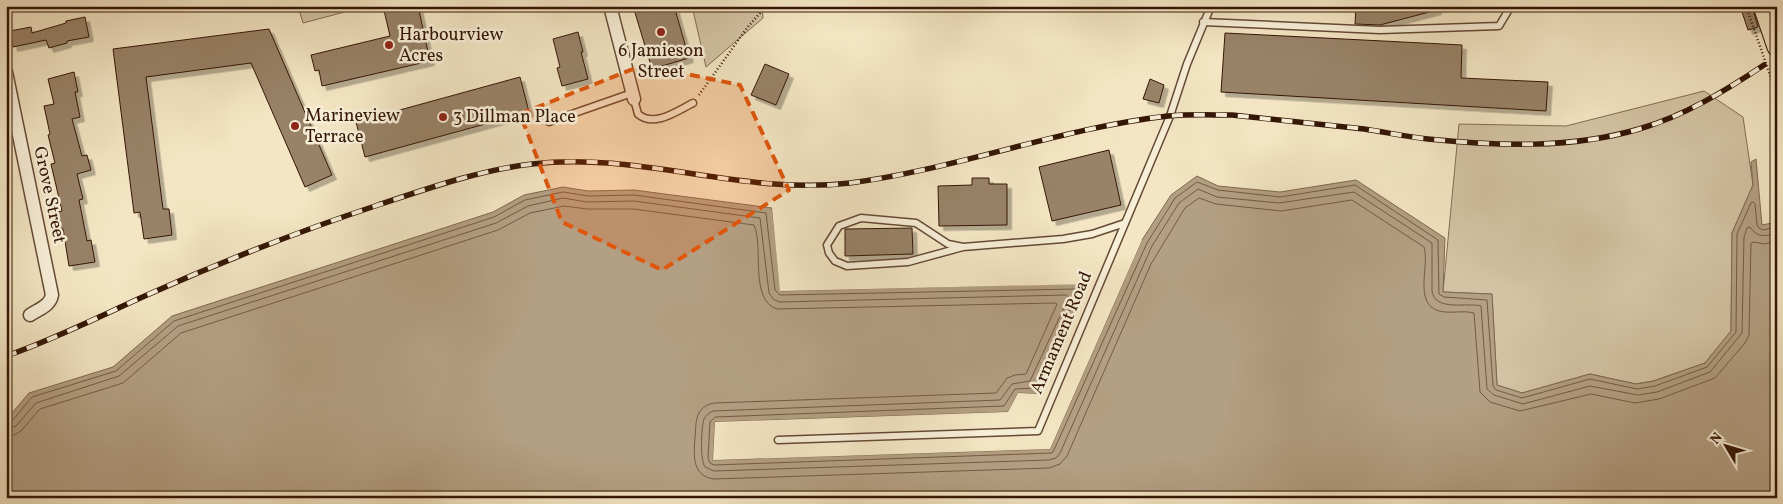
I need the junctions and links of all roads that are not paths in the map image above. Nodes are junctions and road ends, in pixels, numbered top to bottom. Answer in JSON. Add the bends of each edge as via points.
{"nodes":[{"id":1,"x":610,"y":6,"type":"edge"},
{"id":2,"x":1211,"y":6,"type":"edge"},
{"id":3,"x":1510,"y":6,"type":"edge"},
{"id":4,"x":1763,"y":6,"type":"edge"},
{"id":5,"x":1203,"y":22,"type":"junction"},
{"id":6,"x":1777,"y":47,"type":"edge"},
{"id":7,"x":6,"y":72,"type":"edge"},
{"id":8,"x":633,"y":96,"type":"junction"},
{"id":9,"x":693,"y":103,"type":"road end"},
{"id":10,"x":549,"y":122,"type":"dead end"},
{"id":11,"x":1125,"y":223,"type":"junction"},
{"id":12,"x":963,"y":247,"type":"junction"},
{"id":13,"x":30,"y":314,"type":"dead end"},
{"id":14,"x":778,"y":440,"type":"dead end"}],
"edges":[{"from":1,"to":8,"type":"street"},
{"from":2,"to":5,"type":"lane","name":"Armament Road"},
{"from":3,"to":5,"type":"lane","via":[[1500,26],[1380,30]]},
{"from":4,"to":6,"type":"main road"},
{"from":5,"to":11,"type":"lane","name":"Armament Road","via":[[1170,116]]},
{"from":7,"to":13,"type":"street","name":"Grove Street","via":[[52,295],[46,306]]},
{"from":8,"to":9,"type":"lane","via":[[638,114],[646,119],[663,118]]},
{"from":8,"to":10,"type":"lane"},
{"from":11,"to":12,"type":"lane","via":[[1064,239]]},
{"from":11,"to":14,"type":"lane","name":"Armament Road","via":[[1038,431]]},
{"from":12,"to":12,"type":"lane","via":[[908,262],[847,266],[835,261],[827,245],[839,226],[861,218],[916,223],[948,244]]}]}
